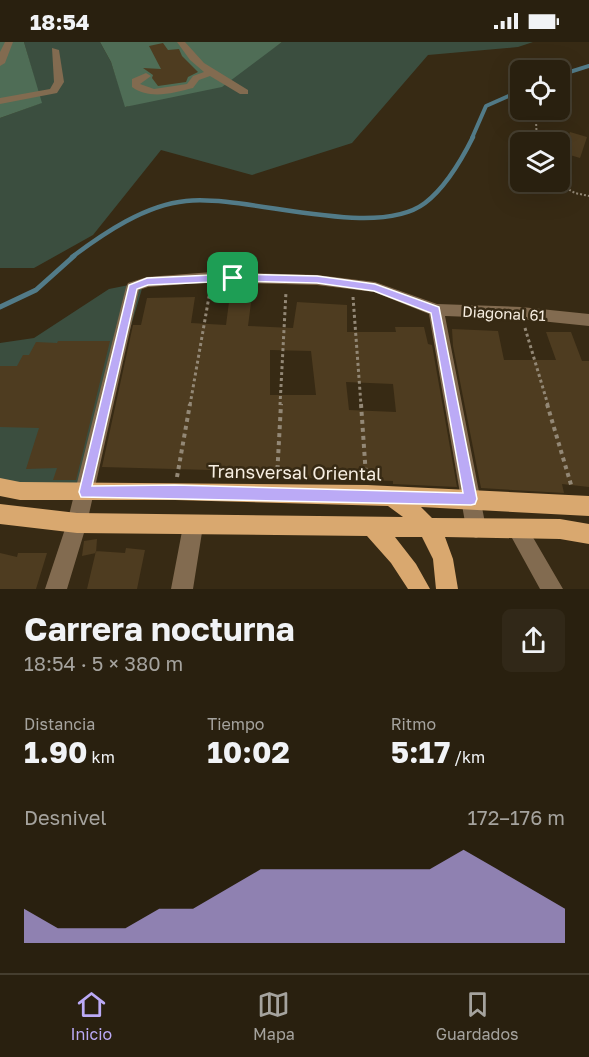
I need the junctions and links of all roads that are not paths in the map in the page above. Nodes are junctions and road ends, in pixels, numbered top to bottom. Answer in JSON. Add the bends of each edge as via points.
{"nodes":[{"id":1,"x":9,"y":42,"type":"edge"},
{"id":2,"x":181,"y":42,"type":"edge"},
{"id":3,"x":55,"y":50,"type":"dead end"},
{"id":4,"x":0,"y":63,"type":"edge"},
{"id":5,"x":212,"y":72,"type":"junction"},
{"id":6,"x":146,"y":76,"type":"dead end"},
{"id":7,"x":244,"y":92,"type":"dead end"},
{"id":8,"x":0,"y":101,"type":"edge"},
{"id":9,"x":436,"y":310,"type":"junction"},
{"id":10,"x":589,"y":320,"type":"edge"},
{"id":11,"x":0,"y":487,"type":"edge"},
{"id":12,"x":85,"y":492,"type":"junction"},
{"id":13,"x":391,"y":496,"type":"junction"},
{"id":14,"x":471,"y":499,"type":"junction"},
{"id":15,"x":583,"y":505,"type":"edge"},
{"id":16,"x":0,"y":514,"type":"edge"},
{"id":17,"x":77,"y":523,"type":"junction"},
{"id":18,"x":193,"y":526,"type":"junction"},
{"id":19,"x":371,"y":527,"type":"junction"},
{"id":20,"x":430,"y":528,"type":"junction"},
{"id":21,"x":476,"y":528,"type":"junction"},
{"id":22,"x":517,"y":530,"type":"junction"},
{"id":23,"x":589,"y":534,"type":"edge"},
{"id":24,"x":57,"y":589,"type":"edge"},
{"id":25,"x":182,"y":589,"type":"edge"},
{"id":26,"x":419,"y":589,"type":"edge"},
{"id":27,"x":447,"y":589,"type":"edge"},
{"id":28,"x":552,"y":589,"type":"edge"}],
"edges":[{"from":1,"to":4,"type":"street"},
{"from":2,"to":5,"type":"street","via":[[186,52]]},
{"from":3,"to":8,"type":"street","via":[[59,82],[52,91]]},
{"from":5,"to":6,"type":"street","via":[[196,78],[190,86],[152,92],[135,85],[135,81]]},
{"from":5,"to":7,"type":"street"},
{"from":9,"to":10,"type":"street","name":"Diagonal 61"},
{"from":9,"to":12,"type":"street","name":"Diagonal 61","via":[[375,287],[286,278],[212,277],[147,282],[133,287]]},
{"from":9,"to":14,"type":"street"},
{"from":11,"to":12,"type":"main road","name":"Transversal Oriental"},
{"from":12,"to":13,"type":"main road","name":"Transversal Oriental"},
{"from":12,"to":17,"type":"street"},
{"from":13,"to":14,"type":"main road","name":"Transversal Oriental"},
{"from":13,"to":20,"type":"main road"},
{"from":14,"to":15,"type":"main road","name":"Transversal Oriental"},
{"from":14,"to":21,"type":"street"},
{"from":16,"to":17,"type":"main road"},
{"from":17,"to":18,"type":"main road"},
{"from":17,"to":24,"type":"street"},
{"from":18,"to":19,"type":"main road"},
{"from":18,"to":25,"type":"street"},
{"from":19,"to":20,"type":"main road"},
{"from":19,"to":26,"type":"main road","via":[[408,567]]},
{"from":20,"to":21,"type":"main road"},
{"from":20,"to":27,"type":"main road","via":[[447,567]]},
{"from":21,"to":22,"type":"main road"},
{"from":22,"to":23,"type":"main road","via":[[560,529]]},
{"from":22,"to":28,"type":"street"}]}
